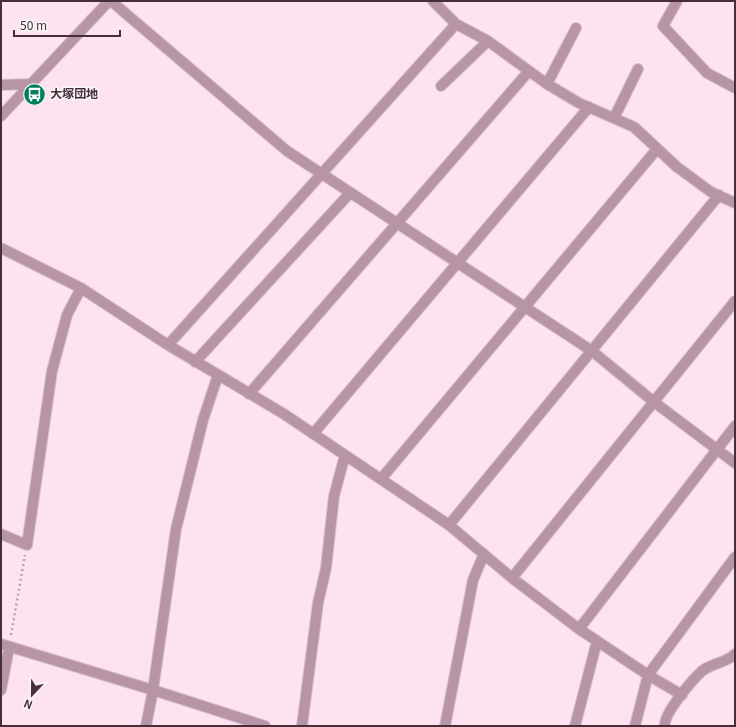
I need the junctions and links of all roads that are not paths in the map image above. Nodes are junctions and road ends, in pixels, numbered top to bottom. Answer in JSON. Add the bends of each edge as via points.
{"nodes":[{"id":1,"x":110,"y":1,"type":"edge"},
{"id":2,"x":433,"y":1,"type":"edge"},
{"id":3,"x":677,"y":1,"type":"edge"},
{"id":4,"x":456,"y":24,"type":"junction"},
{"id":5,"x":576,"y":28,"type":"dead end"},
{"id":6,"x":488,"y":41,"type":"junction"},
{"id":7,"x":638,"y":69,"type":"dead end"},
{"id":8,"x":529,"y":71,"type":"junction"},
{"id":9,"x":30,"y":84,"type":"junction"},
{"id":10,"x":547,"y":84,"type":"junction"},
{"id":11,"x":1,"y":85,"type":"edge"},
{"id":12,"x":441,"y":86,"type":"dead end"},
{"id":13,"x":735,"y":88,"type":"edge"},
{"id":14,"x":589,"y":107,"type":"junction"},
{"id":15,"x":1,"y":116,"type":"edge"},
{"id":16,"x":614,"y":118,"type":"junction"},
{"id":17,"x":657,"y":149,"type":"junction"},
{"id":18,"x":321,"y":175,"type":"junction"},
{"id":19,"x":350,"y":192,"type":"junction"},
{"id":20,"x":719,"y":195,"type":"junction"},
{"id":21,"x":735,"y":203,"type":"edge"},
{"id":22,"x":398,"y":223,"type":"junction"},
{"id":23,"x":1,"y":248,"type":"edge"},
{"id":24,"x":458,"y":262,"type":"junction"},
{"id":25,"x":81,"y":288,"type":"junction"},
{"id":26,"x":735,"y":301,"type":"edge"},
{"id":27,"x":525,"y":307,"type":"junction"},
{"id":28,"x":168,"y":345,"type":"junction"},
{"id":29,"x":592,"y":351,"type":"junction"},
{"id":30,"x":195,"y":362,"type":"junction"},
{"id":31,"x":218,"y":375,"type":"junction"},
{"id":32,"x":249,"y":394,"type":"junction"},
{"id":33,"x":654,"y":402,"type":"junction"},
{"id":34,"x":735,"y":426,"type":"edge"},
{"id":35,"x":313,"y":434,"type":"junction"},
{"id":36,"x":717,"y":450,"type":"junction"},
{"id":37,"x":345,"y":455,"type":"junction"},
{"id":38,"x":735,"y":463,"type":"edge"},
{"id":39,"x":381,"y":479,"type":"junction"},
{"id":40,"x":449,"y":525,"type":"junction"},
{"id":41,"x":1,"y":534,"type":"edge"},
{"id":42,"x":484,"y":554,"type":"junction"},
{"id":43,"x":735,"y":557,"type":"edge"},
{"id":44,"x":512,"y":578,"type":"junction"},
{"id":45,"x":579,"y":629,"type":"junction"},
{"id":46,"x":597,"y":641,"type":"junction"},
{"id":47,"x":5,"y":646,"type":"edge"},
{"id":48,"x":735,"y":654,"type":"edge"},
{"id":49,"x":648,"y":675,"type":"junction"},
{"id":50,"x":1,"y":690,"type":"edge"},
{"id":51,"x":153,"y":690,"type":"junction"},
{"id":52,"x":682,"y":695,"type":"junction"},
{"id":53,"x":146,"y":726,"type":"edge"},
{"id":54,"x":265,"y":726,"type":"edge"},
{"id":55,"x":302,"y":726,"type":"edge"},
{"id":56,"x":445,"y":726,"type":"edge"},
{"id":57,"x":575,"y":726,"type":"edge"},
{"id":58,"x":635,"y":726,"type":"edge"},
{"id":59,"x":665,"y":726,"type":"edge"}],
"edges":[{"from":1,"to":9,"type":"street"},
{"from":1,"to":18,"type":"street","via":[[287,151]]},
{"from":2,"to":4,"type":"street"},
{"from":3,"to":13,"type":"street","via":[[663,26],[707,73]]},
{"from":4,"to":6,"type":"street"},
{"from":4,"to":18,"type":"street"},
{"from":5,"to":10,"type":"street"},
{"from":6,"to":8,"type":"street"},
{"from":6,"to":12,"type":"street"},
{"from":7,"to":16,"type":"street"},
{"from":8,"to":10,"type":"street"},
{"from":8,"to":22,"type":"street"},
{"from":9,"to":11,"type":"street"},
{"from":9,"to":15,"type":"street"},
{"from":10,"to":14,"type":"street"},
{"from":14,"to":16,"type":"street"},
{"from":14,"to":24,"type":"street"},
{"from":16,"to":17,"type":"street","via":[[634,126]]},
{"from":17,"to":20,"type":"street","via":[[677,167]]},
{"from":17,"to":27,"type":"street"},
{"from":18,"to":19,"type":"street"},
{"from":18,"to":28,"type":"street"},
{"from":19,"to":22,"type":"street"},
{"from":19,"to":30,"type":"street"},
{"from":20,"to":21,"type":"street"},
{"from":20,"to":29,"type":"street"},
{"from":22,"to":24,"type":"street"},
{"from":22,"to":32,"type":"street"},
{"from":23,"to":25,"type":"street"},
{"from":24,"to":27,"type":"street"},
{"from":24,"to":35,"type":"street"},
{"from":25,"to":28,"type":"street"},
{"from":25,"to":41,"type":"street","via":[[67,315],[52,371],[27,545]]},
{"from":26,"to":33,"type":"street"},
{"from":27,"to":29,"type":"street"},
{"from":27,"to":39,"type":"street"},
{"from":28,"to":30,"type":"street"},
{"from":29,"to":33,"type":"street"},
{"from":29,"to":40,"type":"street"},
{"from":30,"to":31,"type":"street"},
{"from":31,"to":32,"type":"street"},
{"from":31,"to":51,"type":"street","via":[[203,420],[176,529]]},
{"from":32,"to":35,"type":"street"},
{"from":33,"to":36,"type":"street"},
{"from":33,"to":44,"type":"street"},
{"from":34,"to":36,"type":"street"},
{"from":35,"to":37,"type":"street"},
{"from":36,"to":38,"type":"street"},
{"from":36,"to":45,"type":"street"},
{"from":37,"to":39,"type":"street"},
{"from":37,"to":55,"type":"street","via":[[334,496]]},
{"from":39,"to":40,"type":"street"},
{"from":40,"to":42,"type":"street"},
{"from":42,"to":44,"type":"street"},
{"from":42,"to":56,"type":"street","via":[[473,580]]},
{"from":43,"to":49,"type":"street"},
{"from":44,"to":45,"type":"street"},
{"from":45,"to":46,"type":"street"},
{"from":46,"to":49,"type":"street"},
{"from":46,"to":57,"type":"street"},
{"from":47,"to":50,"type":"street"},
{"from":47,"to":51,"type":"street"},
{"from":48,"to":52,"type":"street","via":[[703,671]]},
{"from":49,"to":52,"type":"street"},
{"from":49,"to":58,"type":"street"},
{"from":51,"to":53,"type":"street"},
{"from":51,"to":54,"type":"street"},
{"from":52,"to":59,"type":"street","via":[[667,715]]}]}
